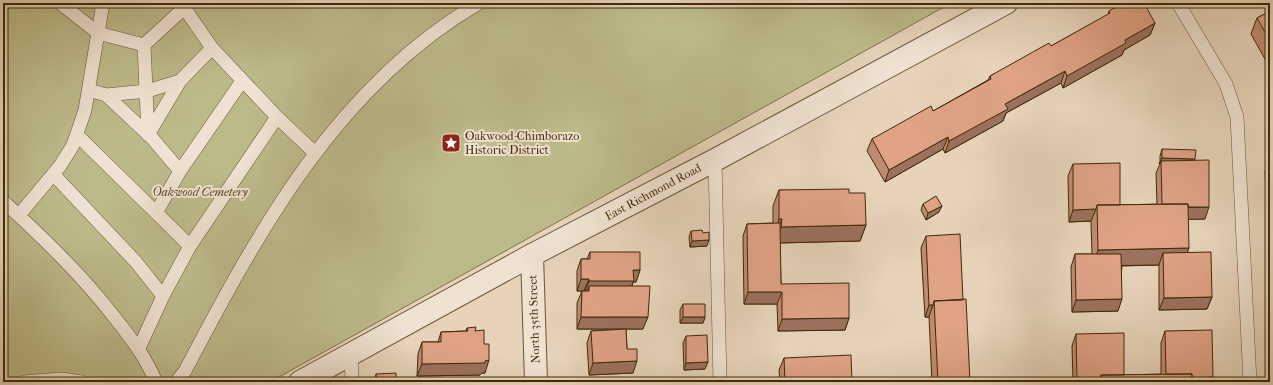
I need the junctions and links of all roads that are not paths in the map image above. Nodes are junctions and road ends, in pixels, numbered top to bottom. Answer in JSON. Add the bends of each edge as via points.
{"nodes":[{"id":1,"x":60,"y":3,"type":"edge"},
{"id":2,"x":103,"y":3,"type":"edge"},
{"id":3,"x":479,"y":3,"type":"edge"},
{"id":4,"x":1006,"y":3,"type":"edge"},
{"id":5,"x":1178,"y":3,"type":"edge"},
{"id":6,"x":183,"y":6,"type":"edge"},
{"id":7,"x":98,"y":33,"type":"junction"},
{"id":8,"x":144,"y":45,"type":"junction"},
{"id":9,"x":212,"y":48,"type":"junction"},
{"id":10,"x":242,"y":81,"type":"junction"},
{"id":11,"x":180,"y":82,"type":"junction"},
{"id":12,"x":89,"y":90,"type":"junction"},
{"id":13,"x":147,"y":91,"type":"junction"},
{"id":14,"x":106,"y":96,"type":"junction"},
{"id":15,"x":277,"y":117,"type":"junction"},
{"id":16,"x":77,"y":135,"type":"junction"},
{"id":17,"x":148,"y":135,"type":"junction"},
{"id":18,"x":315,"y":153,"type":"junction"},
{"id":19,"x":715,"y":160,"type":"junction"},
{"id":20,"x":180,"y":170,"type":"junction"},
{"id":21,"x":53,"y":174,"type":"junction"},
{"id":22,"x":3,"y":201,"type":"edge"},
{"id":23,"x":156,"y":213,"type":"junction"},
{"id":24,"x":19,"y":216,"type":"junction"},
{"id":25,"x":190,"y":246,"type":"junction"},
{"id":26,"x":532,"y":255,"type":"junction"},
{"id":27,"x":163,"y":296,"type":"junction"},
{"id":28,"x":139,"y":348,"type":"junction"},
{"id":29,"x":350,"y":355,"type":"junction"},
{"id":30,"x":22,"y":382,"type":"edge"},
{"id":31,"x":82,"y":382,"type":"edge"},
{"id":32,"x":156,"y":382,"type":"edge"},
{"id":33,"x":176,"y":382,"type":"edge"},
{"id":34,"x":300,"y":382,"type":"edge"},
{"id":35,"x":352,"y":382,"type":"edge"},
{"id":36,"x":536,"y":382,"type":"edge"},
{"id":37,"x":720,"y":382,"type":"edge"},
{"id":38,"x":1250,"y":382,"type":"edge"}],
"edges":[{"from":1,"to":7,"type":"lane"},
{"from":2,"to":7,"type":"lane"},
{"from":3,"to":18,"type":"lane","via":[[423,40],[385,73],[351,108]]},
{"from":4,"to":19,"type":"street","name":"East Richmond Road"},
{"from":5,"to":38,"type":"lane","via":[[1226,84],[1237,118]]},
{"from":6,"to":8,"type":"lane"},
{"from":6,"to":9,"type":"lane"},
{"from":7,"to":8,"type":"lane"},
{"from":7,"to":12,"type":"lane"},
{"from":8,"to":13,"type":"lane"},
{"from":9,"to":10,"type":"lane"},
{"from":9,"to":11,"type":"lane"},
{"from":10,"to":15,"type":"lane"},
{"from":10,"to":20,"type":"lane"},
{"from":11,"to":13,"type":"lane"},
{"from":11,"to":17,"type":"lane"},
{"from":12,"to":14,"type":"lane"},
{"from":12,"to":16,"type":"lane"},
{"from":13,"to":14,"type":"lane"},
{"from":13,"to":17,"type":"lane"},
{"from":14,"to":17,"type":"lane"},
{"from":15,"to":18,"type":"lane"},
{"from":15,"to":25,"type":"lane"},
{"from":16,"to":21,"type":"lane"},
{"from":16,"to":23,"type":"lane"},
{"from":17,"to":20,"type":"lane"},
{"from":18,"to":33,"type":"lane","via":[[231,283],[185,371]]},
{"from":19,"to":26,"type":"street","name":"East Richmond Road"},
{"from":19,"to":37,"type":"lane"},
{"from":20,"to":23,"type":"lane"},
{"from":21,"to":24,"type":"lane"},
{"from":21,"to":27,"type":"lane","via":[[136,262]]},
{"from":22,"to":24,"type":"lane"},
{"from":23,"to":25,"type":"lane"},
{"from":24,"to":28,"type":"lane","via":[[94,290]]},
{"from":25,"to":27,"type":"lane"},
{"from":26,"to":29,"type":"street","name":"East Richmond Road"},
{"from":26,"to":36,"type":"street","name":"North 35th Street"},
{"from":27,"to":28,"type":"lane"},
{"from":28,"to":32,"type":"lane"},
{"from":29,"to":34,"type":"street","name":"East Richmond Road"},
{"from":29,"to":35,"type":"lane"},
{"from":30,"to":31,"type":"lane","via":[[61,378]]}]}
